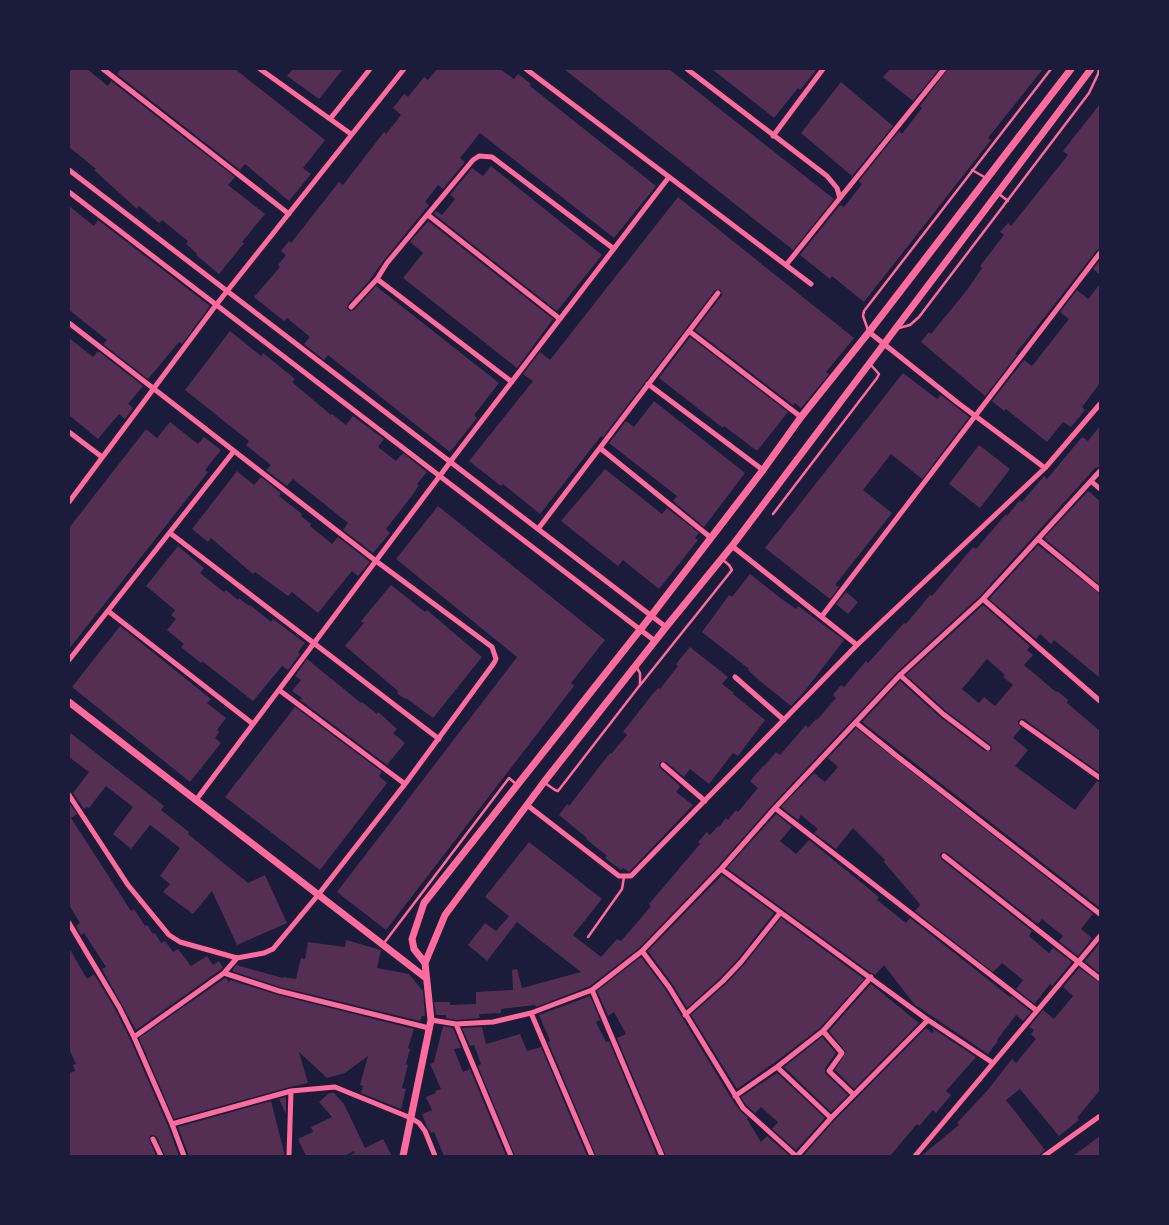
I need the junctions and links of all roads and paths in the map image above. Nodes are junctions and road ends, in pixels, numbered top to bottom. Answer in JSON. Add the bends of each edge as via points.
{"nodes":[{"id":1,"x":103,"y":69,"type":"edge"},
{"id":2,"x":260,"y":69,"type":"edge"},
{"id":3,"x":370,"y":69,"type":"edge"},
{"id":4,"x":404,"y":69,"type":"edge"},
{"id":5,"x":526,"y":69,"type":"edge"},
{"id":6,"x":687,"y":69,"type":"edge"},
{"id":7,"x":823,"y":69,"type":"edge"},
{"id":8,"x":944,"y":69,"type":"edge"},
{"id":9,"x":1051,"y":69,"type":"edge"},
{"id":10,"x":1070,"y":69,"type":"edge"},
{"id":11,"x":1091,"y":69,"type":"edge"},
{"id":12,"x":1099,"y":69,"type":"edge"},
{"id":13,"x":330,"y":119,"type":"junction"},
{"id":14,"x":351,"y":134,"type":"junction"},
{"id":15,"x":773,"y":136,"type":"junction"},
{"id":16,"x":69,"y":170,"type":"edge"},
{"id":17,"x":972,"y":170,"type":"junction"},
{"id":18,"x":669,"y":177,"type":"junction"},
{"id":19,"x":986,"y":179,"type":"junction"},
{"id":20,"x":69,"y":192,"type":"edge"},
{"id":21,"x":998,"y":193,"type":"junction"},
{"id":22,"x":840,"y":198,"type":"junction"},
{"id":23,"x":1008,"y":201,"type":"junction"},
{"id":24,"x":289,"y":214,"type":"junction"},
{"id":25,"x":428,"y":215,"type":"junction"},
{"id":26,"x":614,"y":249,"type":"junction"},
{"id":27,"x":1100,"y":253,"type":"edge"},
{"id":28,"x":786,"y":265,"type":"junction"},
{"id":29,"x":377,"y":279,"type":"junction"},
{"id":30,"x":811,"y":284,"type":"dead end"},
{"id":31,"x":226,"y":292,"type":"junction"},
{"id":32,"x":718,"y":293,"type":"dead end"},
{"id":33,"x":216,"y":305,"type":"junction"},
{"id":34,"x":351,"y":307,"type":"dead end"},
{"id":35,"x":560,"y":319,"type":"junction"},
{"id":36,"x":69,"y":324,"type":"edge"},
{"id":37,"x":898,"y":328,"type":"junction"},
{"id":38,"x":689,"y":331,"type":"junction"},
{"id":39,"x":869,"y":332,"type":"junction"},
{"id":40,"x":885,"y":344,"type":"junction"},
{"id":41,"x":870,"y":364,"type":"junction"},
{"id":42,"x":512,"y":382,"type":"junction"},
{"id":43,"x":648,"y":384,"type":"junction"},
{"id":44,"x":154,"y":388,"type":"junction"},
{"id":45,"x":1100,"y":404,"type":"edge"},
{"id":46,"x":976,"y":416,"type":"junction"},
{"id":47,"x":801,"y":417,"type":"junction"},
{"id":48,"x":69,"y":432,"type":"edge"},
{"id":49,"x":600,"y":448,"type":"junction"},
{"id":50,"x":234,"y":451,"type":"junction"},
{"id":51,"x":102,"y":457,"type":"junction"},
{"id":52,"x":451,"y":462,"type":"junction"},
{"id":53,"x":1045,"y":468,"type":"junction"},
{"id":54,"x":763,"y":470,"type":"junction"},
{"id":55,"x":1100,"y":471,"type":"edge"},
{"id":56,"x":441,"y":476,"type":"junction"},
{"id":57,"x":1091,"y":481,"type":"junction"},
{"id":58,"x":1100,"y":489,"type":"edge"},
{"id":59,"x":69,"y":502,"type":"edge"},
{"id":60,"x":773,"y":514,"type":"dead end"},
{"id":61,"x":538,"y":529,"type":"junction"},
{"id":62,"x":170,"y":533,"type":"junction"},
{"id":63,"x":710,"y":537,"type":"junction"},
{"id":64,"x":1038,"y":539,"type":"junction"},
{"id":65,"x":732,"y":546,"type":"junction"},
{"id":66,"x":722,"y":559,"type":"junction"},
{"id":67,"x":376,"y":561,"type":"junction"},
{"id":68,"x":1100,"y":590,"type":"edge"},
{"id":69,"x":984,"y":599,"type":"junction"},
{"id":70,"x":108,"y":611,"type":"junction"},
{"id":71,"x":651,"y":616,"type":"junction"},
{"id":72,"x":822,"y":616,"type":"junction"},
{"id":73,"x":666,"y":627,"type":"junction"},
{"id":74,"x":640,"y":629,"type":"junction"},
{"id":75,"x":655,"y":641,"type":"junction"},
{"id":76,"x":314,"y":643,"type":"junction"},
{"id":77,"x":857,"y":645,"type":"junction"},
{"id":78,"x":69,"y":660,"type":"edge"},
{"id":79,"x":635,"y":666,"type":"junction"},
{"id":80,"x":900,"y":675,"type":"junction"},
{"id":81,"x":735,"y":677,"type":"dead end"},
{"id":82,"x":640,"y":685,"type":"junction"},
{"id":83,"x":279,"y":690,"type":"junction"},
{"id":84,"x":1100,"y":701,"type":"edge"},
{"id":85,"x":69,"y":702,"type":"edge"},
{"id":86,"x":784,"y":720,"type":"junction"},
{"id":87,"x":856,"y":723,"type":"junction"},
{"id":88,"x":1022,"y":723,"type":"dead end"},
{"id":89,"x":253,"y":724,"type":"junction"},
{"id":90,"x":439,"y":739,"type":"junction"},
{"id":91,"x":988,"y":748,"type":"dead end"},
{"id":92,"x":663,"y":765,"type":"dead end"},
{"id":93,"x":1100,"y":778,"type":"edge"},
{"id":94,"x":544,"y":782,"type":"junction"},
{"id":95,"x":405,"y":784,"type":"junction"},
{"id":96,"x":517,"y":785,"type":"junction"},
{"id":97,"x":69,"y":795,"type":"edge"},
{"id":98,"x":196,"y":800,"type":"junction"},
{"id":99,"x":705,"y":801,"type":"junction"},
{"id":100,"x":527,"y":805,"type":"junction"},
{"id":101,"x":775,"y":808,"type":"junction"},
{"id":102,"x":944,"y":856,"type":"dead end"},
{"id":103,"x":722,"y":869,"type":"junction"},
{"id":104,"x":622,"y":877,"type":"junction"},
{"id":105,"x":318,"y":894,"type":"junction"},
{"id":106,"x":780,"y":913,"type":"junction"},
{"id":107,"x":1100,"y":914,"type":"edge"},
{"id":108,"x":69,"y":923,"type":"edge"},
{"id":109,"x":1100,"y":936,"type":"edge"},
{"id":110,"x":588,"y":937,"type":"dead end"},
{"id":111,"x":383,"y":944,"type":"junction"},
{"id":112,"x":642,"y":951,"type":"junction"},
{"id":113,"x":237,"y":958,"type":"junction"},
{"id":114,"x":1078,"y":961,"type":"junction"},
{"id":115,"x":425,"y":963,"type":"junction"},
{"id":116,"x":224,"y":973,"type":"junction"},
{"id":117,"x":871,"y":977,"type":"junction"},
{"id":118,"x":426,"y":978,"type":"junction"},
{"id":119,"x":1100,"y":979,"type":"edge"},
{"id":120,"x":592,"y":990,"type":"junction"},
{"id":121,"x":1036,"y":1010,"type":"junction"},
{"id":122,"x":531,"y":1012,"type":"junction"},
{"id":123,"x":685,"y":1015,"type":"junction"},
{"id":124,"x":431,"y":1020,"type":"junction"},
{"id":125,"x":928,"y":1020,"type":"junction"},
{"id":126,"x":456,"y":1024,"type":"junction"},
{"id":127,"x":430,"y":1028,"type":"junction"},
{"id":128,"x":823,"y":1031,"type":"junction"},
{"id":129,"x":134,"y":1037,"type":"junction"},
{"id":130,"x":993,"y":1063,"type":"junction"},
{"id":131,"x":777,"y":1067,"type":"junction"},
{"id":132,"x":291,"y":1091,"type":"junction"},
{"id":133,"x":854,"y":1095,"type":"junction"},
{"id":134,"x":736,"y":1096,"type":"junction"},
{"id":135,"x":1100,"y":1116,"type":"edge"},
{"id":136,"x":411,"y":1118,"type":"junction"},
{"id":137,"x":831,"y":1118,"type":"junction"},
{"id":138,"x":172,"y":1124,"type":"junction"},
{"id":139,"x":153,"y":1139,"type":"dead end"},
{"id":140,"x":161,"y":1156,"type":"edge"},
{"id":141,"x":184,"y":1156,"type":"edge"},
{"id":142,"x":289,"y":1156,"type":"edge"},
{"id":143,"x":403,"y":1156,"type":"edge"},
{"id":144,"x":435,"y":1156,"type":"edge"},
{"id":145,"x":512,"y":1156,"type":"edge"},
{"id":146,"x":592,"y":1156,"type":"edge"},
{"id":147,"x":662,"y":1156,"type":"edge"},
{"id":148,"x":796,"y":1156,"type":"edge"},
{"id":149,"x":915,"y":1156,"type":"edge"},
{"id":150,"x":1044,"y":1156,"type":"edge"}],
"edges":[{"from":1,"to":24,"type":"street"},
{"from":2,"to":13,"type":"street"},
{"from":3,"to":13,"type":"street"},
{"from":4,"to":14,"type":"street"},
{"from":5,"to":18,"type":"street"},
{"from":6,"to":15,"type":"street"},
{"from":7,"to":15,"type":"street"},
{"from":8,"to":22,"type":"street"},
{"from":9,"to":17,"type":"lane"},
{"from":10,"to":19,"type":"street"},
{"from":11,"to":21,"type":"street"},
{"from":12,"to":23,"type":"lane","via":[[1089,93]]},
{"from":13,"to":14,"type":"street"},
{"from":14,"to":24,"type":"street"},
{"from":15,"to":22,"type":"street","via":[[834,182]]},
{"from":16,"to":31,"type":"street"},
{"from":17,"to":19,"type":"lane"},
{"from":17,"to":39,"type":"lane","via":[[864,312],[864,324]]},
{"from":18,"to":26,"type":"street"},
{"from":18,"to":28,"type":"street"},
{"from":19,"to":39,"type":"street"},
{"from":20,"to":33,"type":"street"},
{"from":21,"to":23,"type":"lane"},
{"from":21,"to":37,"type":"street"},
{"from":22,"to":28,"type":"street"},
{"from":23,"to":37,"type":"lane","via":[[919,317],[910,325]]},
{"from":24,"to":31,"type":"street"},
{"from":25,"to":26,"type":"street","via":[[473,160],[480,156],[492,157]]},
{"from":25,"to":29,"type":"street"},
{"from":25,"to":35,"type":"street"},
{"from":26,"to":35,"type":"street"},
{"from":27,"to":46,"type":"street"},
{"from":28,"to":30,"type":"street"},
{"from":29,"to":34,"type":"street"},
{"from":29,"to":42,"type":"street"},
{"from":31,"to":33,"type":"street"},
{"from":31,"to":52,"type":"street"},
{"from":32,"to":38,"type":"street"},
{"from":33,"to":44,"type":"street"},
{"from":33,"to":56,"type":"street"},
{"from":35,"to":42,"type":"street"},
{"from":36,"to":44,"type":"street"},
{"from":37,"to":40,"type":"street"},
{"from":38,"to":43,"type":"street"},
{"from":38,"to":47,"type":"street"},
{"from":39,"to":40,"type":"street"},
{"from":39,"to":47,"type":"street"},
{"from":40,"to":41,"type":"street"},
{"from":40,"to":46,"type":"street"},
{"from":41,"to":60,"type":"lane","via":[[879,374],[877,378]]},
{"from":41,"to":65,"type":"street"},
{"from":42,"to":52,"type":"street"},
{"from":43,"to":49,"type":"street"},
{"from":43,"to":54,"type":"street"},
{"from":44,"to":50,"type":"street"},
{"from":44,"to":51,"type":"street"},
{"from":45,"to":53,"type":"street"},
{"from":46,"to":53,"type":"street"},
{"from":46,"to":72,"type":"street"},
{"from":47,"to":54,"type":"street"},
{"from":48,"to":51,"type":"street"},
{"from":49,"to":61,"type":"street"},
{"from":49,"to":63,"type":"street"},
{"from":50,"to":62,"type":"street"},
{"from":50,"to":67,"type":"street"},
{"from":51,"to":59,"type":"street"},
{"from":52,"to":56,"type":"street"},
{"from":52,"to":61,"type":"street"},
{"from":53,"to":77,"type":"street"},
{"from":54,"to":63,"type":"street"},
{"from":55,"to":57,"type":"street"},
{"from":56,"to":67,"type":"street"},
{"from":56,"to":74,"type":"street"},
{"from":57,"to":58,"type":"street"},
{"from":57,"to":64,"type":"street"},
{"from":61,"to":71,"type":"street"},
{"from":62,"to":70,"type":"street"},
{"from":62,"to":76,"type":"street"},
{"from":63,"to":71,"type":"street"},
{"from":64,"to":68,"type":"street"},
{"from":64,"to":69,"type":"street"},
{"from":65,"to":66,"type":"street"},
{"from":65,"to":72,"type":"street"},
{"from":66,"to":73,"type":"street"},
{"from":66,"to":82,"type":"lane","via":[[732,570]]},
{"from":67,"to":76,"type":"street"},
{"from":67,"to":90,"type":"street","via":[[494,651],[494,663]]},
{"from":69,"to":80,"type":"street"},
{"from":69,"to":84,"type":"street"},
{"from":70,"to":78,"type":"street"},
{"from":70,"to":89,"type":"street"},
{"from":71,"to":73,"type":"street"},
{"from":71,"to":74,"type":"street"},
{"from":72,"to":77,"type":"street"},
{"from":73,"to":75,"type":"street"},
{"from":74,"to":75,"type":"street"},
{"from":74,"to":96,"type":"street"},
{"from":75,"to":79,"type":"street"},
{"from":76,"to":83,"type":"street"},
{"from":76,"to":90,"type":"street"},
{"from":77,"to":86,"type":"street"},
{"from":79,"to":82,"type":"lane","via":[[640,673]]},
{"from":79,"to":94,"type":"street"},
{"from":80,"to":87,"type":"street"},
{"from":80,"to":91,"type":"street","via":[[943,714]]},
{"from":81,"to":86,"type":"street"},
{"from":82,"to":94,"type":"lane","via":[[558,790]]},
{"from":83,"to":89,"type":"street"},
{"from":83,"to":95,"type":"street"},
{"from":85,"to":98,"type":"street"},
{"from":86,"to":99,"type":"street"},
{"from":87,"to":101,"type":"street"},
{"from":87,"to":107,"type":"street"},
{"from":88,"to":93,"type":"street"},
{"from":89,"to":98,"type":"street"},
{"from":90,"to":95,"type":"street"},
{"from":92,"to":99,"type":"street"},
{"from":94,"to":100,"type":"street"},
{"from":95,"to":105,"type":"street"},
{"from":96,"to":111,"type":"lane","via":[[509,778]]},
{"from":96,"to":115,"type":"street","via":[[424,903],[412,939],[414,949]]},
{"from":97,"to":113,"type":"street","via":[[128,885],[169,936]]},
{"from":98,"to":105,"type":"street"},
{"from":99,"to":104,"type":"street","via":[[636,873]]},
{"from":100,"to":104,"type":"street"},
{"from":100,"to":115,"type":"street","via":[[445,915]]},
{"from":101,"to":103,"type":"street"},
{"from":101,"to":121,"type":"street"},
{"from":102,"to":114,"type":"street"},
{"from":103,"to":106,"type":"street"},
{"from":103,"to":112,"type":"street"},
{"from":104,"to":110,"type":"lane","via":[[622,889]]},
{"from":105,"to":111,"type":"street"},
{"from":105,"to":113,"type":"street","via":[[270,951]]},
{"from":106,"to":117,"type":"street"},
{"from":106,"to":123,"type":"street","via":[[740,962]]},
{"from":108,"to":129,"type":"street"},
{"from":109,"to":114,"type":"street"},
{"from":111,"to":118,"type":"street"},
{"from":112,"to":120,"type":"street"},
{"from":112,"to":123,"type":"street"},
{"from":113,"to":116,"type":"street"},
{"from":114,"to":119,"type":"street"},
{"from":114,"to":121,"type":"street"},
{"from":115,"to":118,"type":"street"},
{"from":116,"to":127,"type":"street","via":[[280,991]]},
{"from":116,"to":129,"type":"street"},
{"from":117,"to":125,"type":"street"},
{"from":117,"to":128,"type":"street"},
{"from":118,"to":124,"type":"street"},
{"from":120,"to":122,"type":"street"},
{"from":120,"to":147,"type":"street"},
{"from":121,"to":130,"type":"street"},
{"from":122,"to":126,"type":"street","via":[[493,1022]]},
{"from":122,"to":146,"type":"street"},
{"from":123,"to":134,"type":"street"},
{"from":124,"to":126,"type":"street"},
{"from":124,"to":127,"type":"street"},
{"from":125,"to":130,"type":"street"},
{"from":125,"to":133,"type":"street"},
{"from":126,"to":145,"type":"street"},
{"from":127,"to":136,"type":"street"},
{"from":128,"to":131,"type":"street"},
{"from":128,"to":133,"type":"street","via":[[842,1053],[828,1071]]},
{"from":129,"to":138,"type":"street"},
{"from":130,"to":149,"type":"street"},
{"from":131,"to":134,"type":"street"},
{"from":131,"to":137,"type":"street"},
{"from":132,"to":136,"type":"street","via":[[335,1087]]},
{"from":132,"to":138,"type":"street"},
{"from":132,"to":142,"type":"street"},
{"from":133,"to":137,"type":"street"},
{"from":134,"to":148,"type":"street","via":[[743,1108]]},
{"from":135,"to":150,"type":"street"},
{"from":136,"to":143,"type":"street"},
{"from":136,"to":144,"type":"street","via":[[425,1131]]},
{"from":137,"to":148,"type":"street"},
{"from":138,"to":141,"type":"street"},
{"from":139,"to":140,"type":"street"}]}
